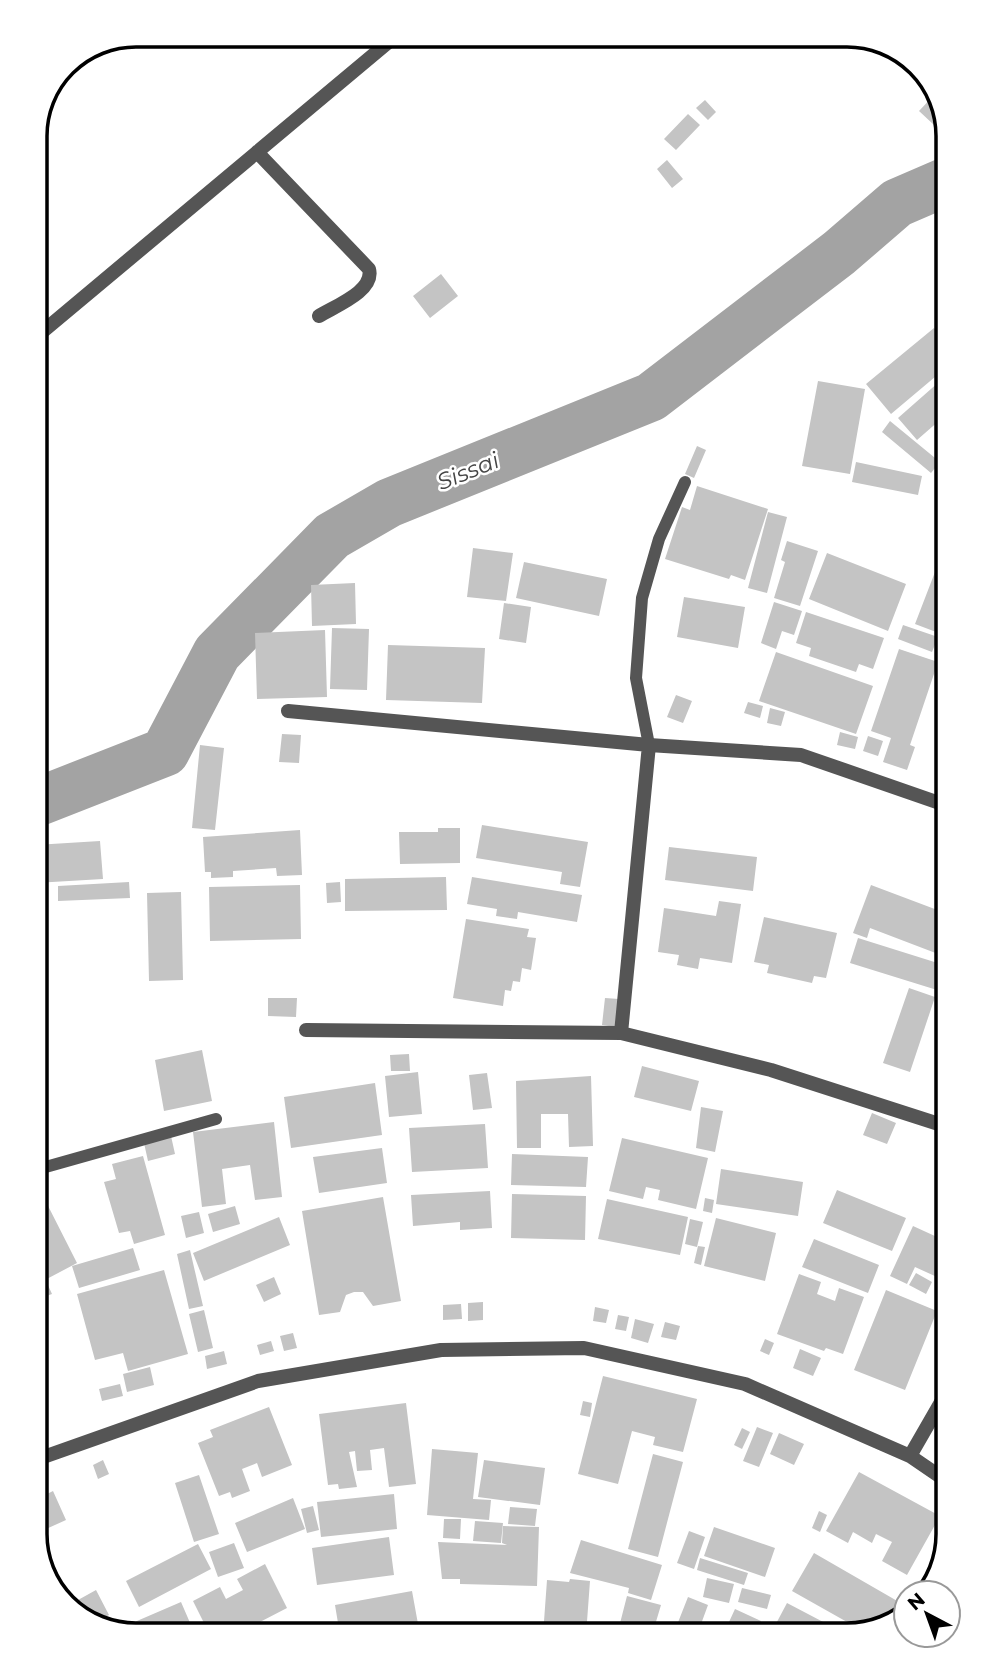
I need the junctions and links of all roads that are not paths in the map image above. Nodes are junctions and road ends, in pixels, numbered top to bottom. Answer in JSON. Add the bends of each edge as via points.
{"nodes":[{"id":1,"x":383,"y":47,"type":"edge"},
{"id":2,"x":257,"y":152,"type":"junction"},
{"id":3,"x":319,"y":316,"type":"dead end"},
{"id":4,"x":47,"y":328,"type":"edge"},
{"id":5,"x":685,"y":482,"type":"dead end"},
{"id":6,"x":288,"y":711,"type":"dead end"},
{"id":7,"x":649,"y":745,"type":"junction"},
{"id":8,"x":936,"y":802,"type":"edge"},
{"id":9,"x":306,"y":1030,"type":"dead end"},
{"id":10,"x":621,"y":1034,"type":"junction"},
{"id":11,"x":216,"y":1119,"type":"dead end"},
{"id":12,"x":936,"y":1123,"type":"edge"},
{"id":13,"x":47,"y":1167,"type":"edge"},
{"id":14,"x":936,"y":1411,"type":"edge"},
{"id":15,"x":47,"y":1452,"type":"edge"},
{"id":16,"x":909,"y":1457,"type":"junction"},
{"id":17,"x":936,"y":1474,"type":"edge"}],
"edges":[{"from":1,"to":2,"type":"street"},
{"from":2,"to":3,"type":"street","via":[[369,269],[367,286]]},
{"from":2,"to":4,"type":"street"},
{"from":5,"to":7,"type":"lane","via":[[659,539],[642,598],[636,678]]},
{"from":6,"to":7,"type":"street"},
{"from":7,"to":8,"type":"street","via":[[801,755]]},
{"from":7,"to":10,"type":"street"},
{"from":9,"to":10,"type":"street"},
{"from":10,"to":12,"type":"street","via":[[771,1070]]},
{"from":11,"to":13,"type":"lane"},
{"from":14,"to":16,"type":"street"},
{"from":15,"to":16,"type":"street","via":[[258,1381],[441,1350],[584,1348],[745,1384]]},
{"from":16,"to":17,"type":"street"}]}
